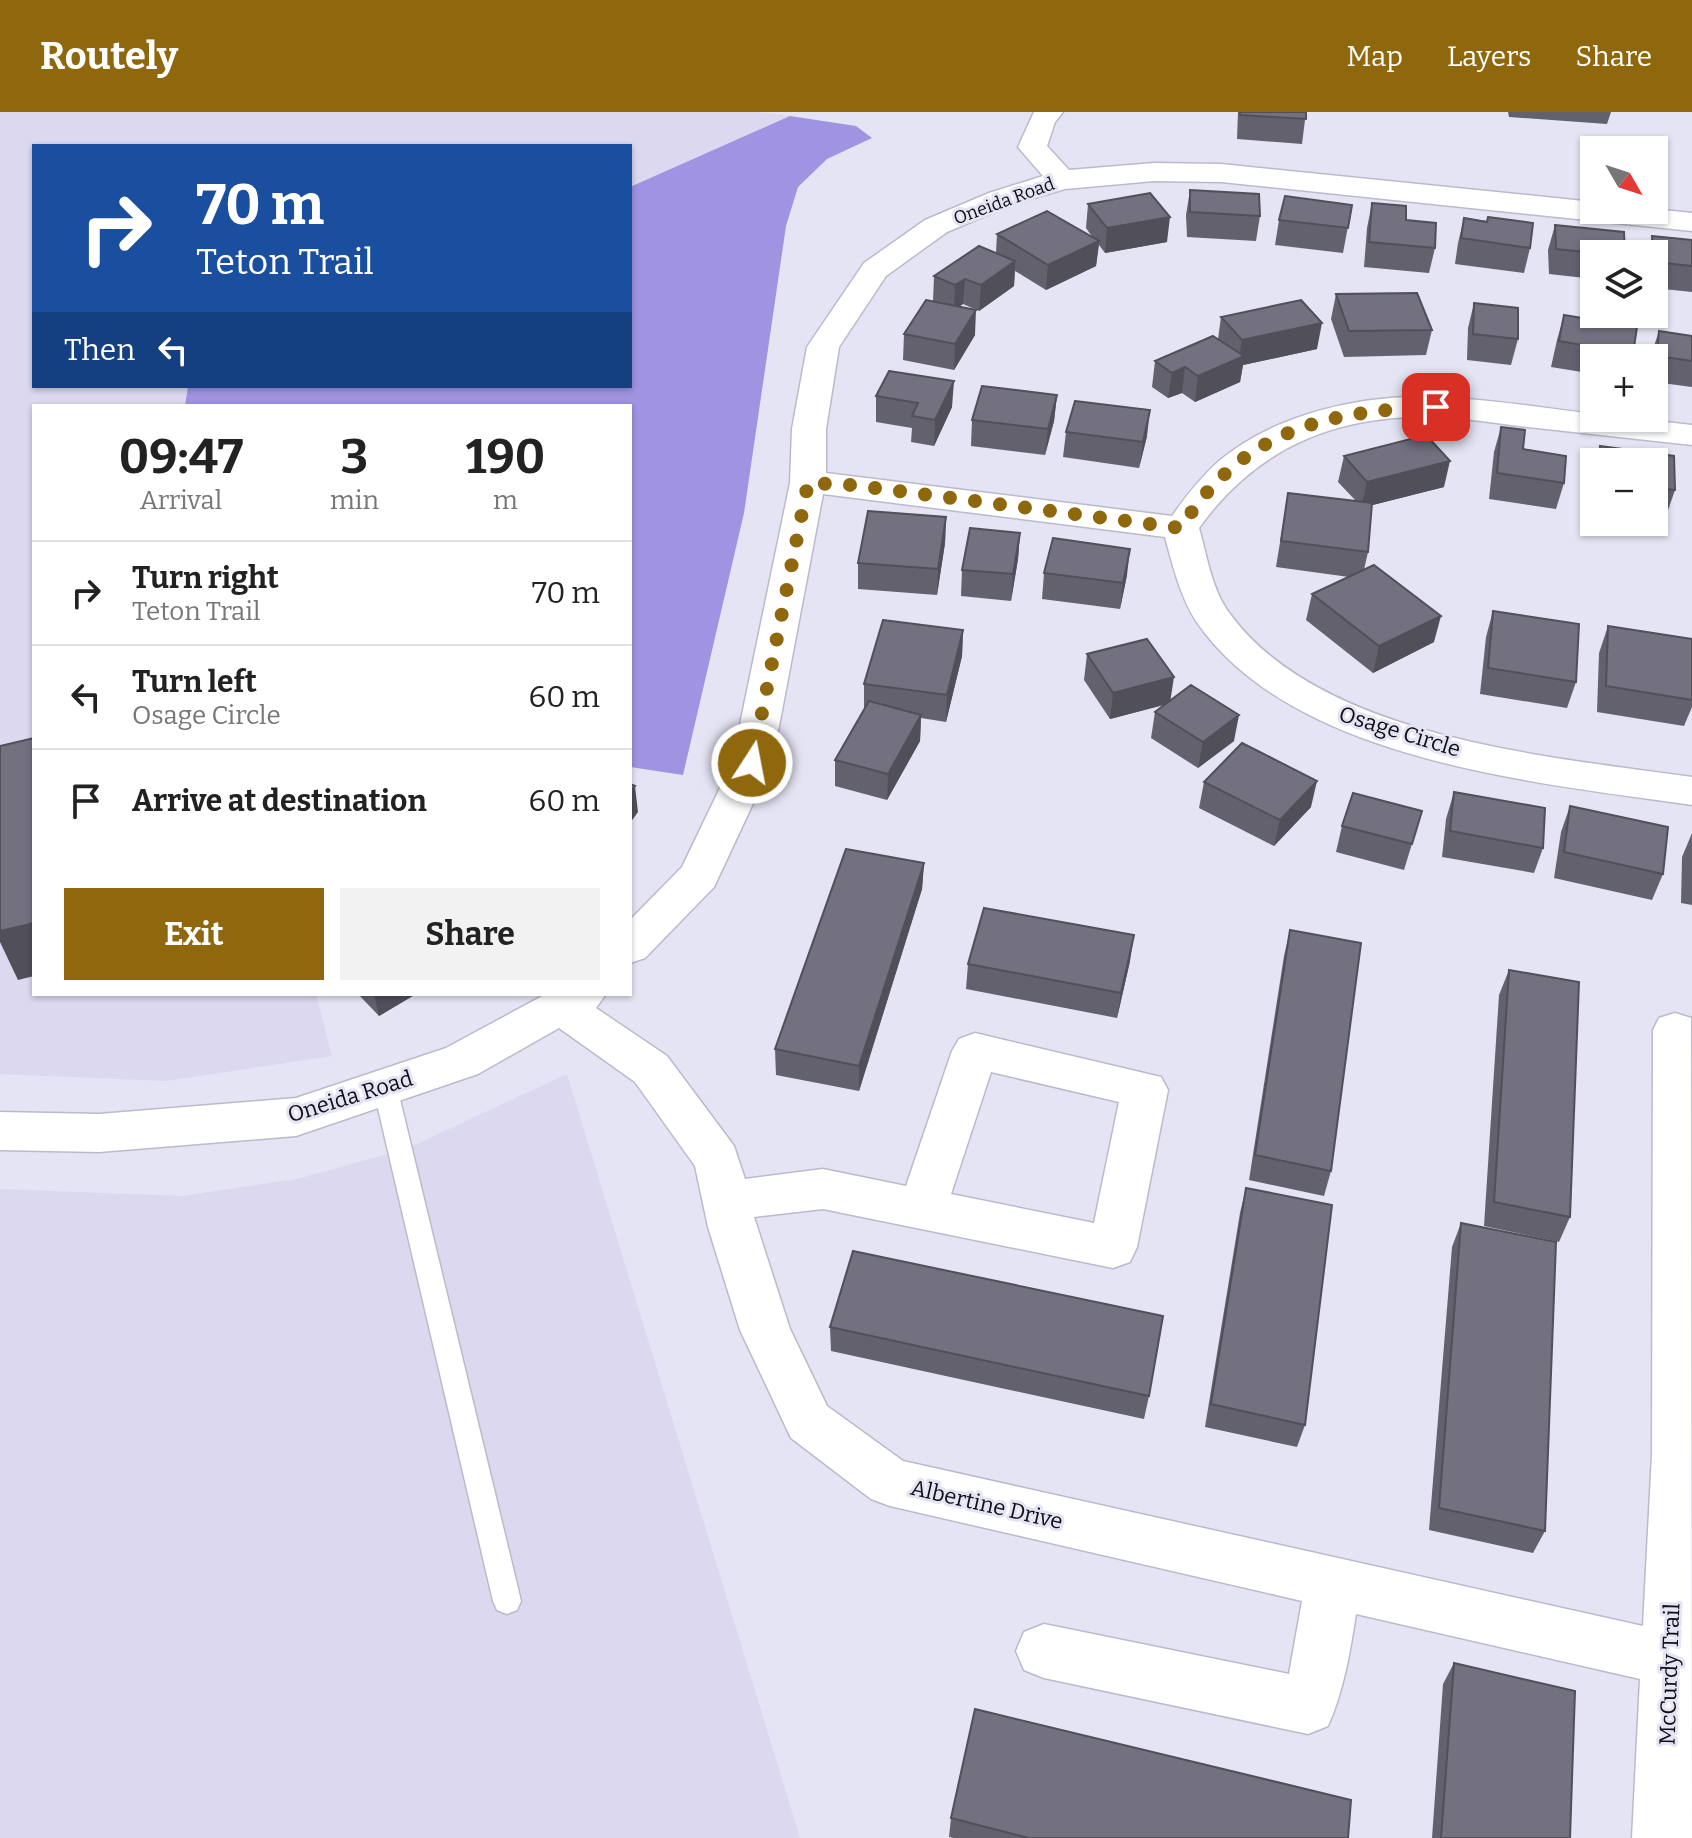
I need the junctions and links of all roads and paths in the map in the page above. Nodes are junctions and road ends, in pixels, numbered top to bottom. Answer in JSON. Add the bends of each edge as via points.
{"nodes":[{"id":1,"x":1049,"y":112,"type":"edge"},
{"id":2,"x":1062,"y":180,"type":"junction"},
{"id":3,"x":1692,"y":222,"type":"edge"},
{"id":4,"x":1692,"y":435,"type":"edge"},
{"id":5,"x":808,"y":483,"type":"junction"},
{"id":6,"x":1181,"y":528,"type":"junction"},
{"id":7,"x":1692,"y":791,"type":"edge"},
{"id":8,"x":632,"y":945,"type":"edge"},
{"id":9,"x":573,"y":1001,"type":"edge"},
{"id":10,"x":1675,"y":1030,"type":"dead end"},
{"id":11,"x":385,"y":1087,"type":"junction"},
{"id":12,"x":0,"y":1131,"type":"edge"},
{"id":13,"x":726,"y":1201,"type":"junction"},
{"id":14,"x":922,"y":1208,"type":"junction"},
{"id":15,"x":1684,"y":1310,"type":"edge"},
{"id":16,"x":1333,"y":1583,"type":"junction"},
{"id":17,"x":507,"y":1601,"type":"dead end"},
{"id":18,"x":1044,"y":1651,"type":"dead end"},
{"id":19,"x":1670,"y":1659,"type":"junction"},
{"id":20,"x":1662,"y":1838,"type":"edge"}],
"edges":[{"from":1,"to":2,"type":"street","via":[[1032,147]]},
{"from":2,"to":3,"type":"street","name":"Oneida Road","via":[[1221,173]]},
{"from":2,"to":5,"type":"street","name":"Oneida Road","via":[[936,226],[875,270],[823,347],[809,429]]},
{"from":4,"to":6,"type":"street","via":[[1436,407],[1322,420],[1267,441],[1229,468],[1202,495]]},
{"from":5,"to":6,"type":"street"},
{"from":5,"to":8,"type":"street","name":"Oneida Road","via":[[752,763],[699,876]]},
{"from":6,"to":7,"type":"street","name":"Osage Circle","via":[[1194,579],[1216,623],[1260,668],[1325,708],[1406,737],[1491,758]]},
{"from":9,"to":11,"type":"street","name":"Oneida Road","via":[[462,1061]]},
{"from":9,"to":13,"type":"street","name":"Albertine Drive","via":[[651,1069],[717,1160]]},
{"from":10,"to":15,"type":"street","name":"McCurdy Trail"},
{"from":11,"to":12,"type":"street","name":"Oneida Road","via":[[296,1117],[99,1133]]},
{"from":11,"to":17,"type":"lane"},
{"from":13,"to":14,"type":"street","via":[[823,1189]]},
{"from":13,"to":16,"type":"street","name":"Albertine Drive","via":[[765,1330],[809,1422],[890,1482]]},
{"from":14,"to":14,"type":"street","via":[[1113,1247],[1145,1090],[975,1051]]},
{"from":15,"to":19,"type":"street","name":"McCurdy Trail"},
{"from":16,"to":18,"type":"street","via":[[1308,1706]]},
{"from":16,"to":19,"type":"street","name":"Albertine Drive"},
{"from":19,"to":20,"type":"street","name":"McCurdy Trail"}]}
